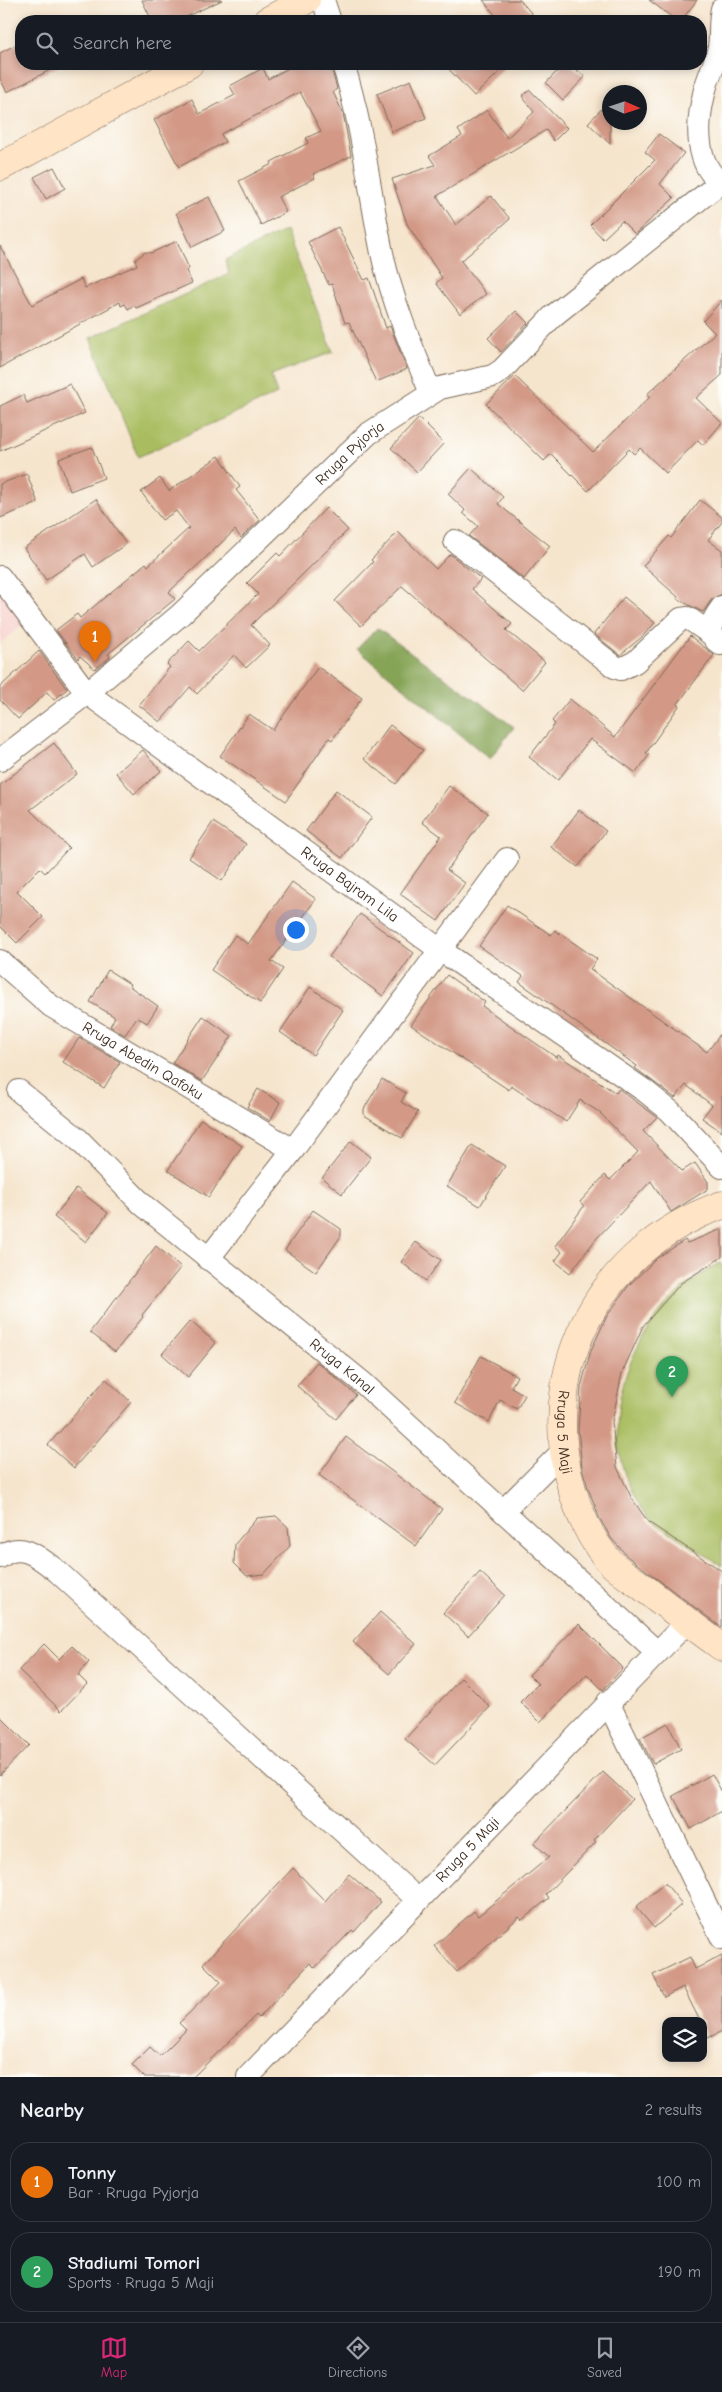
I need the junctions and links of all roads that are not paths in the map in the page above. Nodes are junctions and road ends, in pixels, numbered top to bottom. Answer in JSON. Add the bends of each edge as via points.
{"nodes":[{"id":1,"x":306,"y":0,"type":"edge"},
{"id":2,"x":323,"y":0,"type":"edge"},
{"id":3,"x":722,"y":9,"type":"edge"},
{"id":4,"x":278,"y":15,"type":"edge"},
{"id":5,"x":328,"y":15,"type":"edge"},
{"id":6,"x":178,"y":70,"type":"edge"},
{"id":7,"x":345,"y":70,"type":"edge"},
{"id":8,"x":0,"y":167,"type":"edge"},
{"id":9,"x":722,"y":182,"type":"edge"},
{"id":10,"x":431,"y":393,"type":"junction"},
{"id":11,"x":455,"y":541,"type":"dead end"},
{"id":12,"x":0,"y":578,"type":"edge"},
{"id":13,"x":722,"y":607,"type":"edge"},
{"id":14,"x":717,"y":640,"type":"edge"},
{"id":15,"x":87,"y":694,"type":"junction"},
{"id":16,"x":0,"y":760,"type":"edge"},
{"id":17,"x":507,"y":859,"type":"dead end"},
{"id":18,"x":439,"y":949,"type":"junction"},
{"id":19,"x":0,"y":961,"type":"edge"},
{"id":20,"x":19,"y":1091,"type":"dead end"},
{"id":21,"x":293,"y":1150,"type":"junction"},
{"id":22,"x":722,"y":1167,"type":"edge"},
{"id":23,"x":722,"y":1205,"type":"edge"},
{"id":24,"x":208,"y":1259,"type":"junction"},
{"id":25,"x":563,"y":1451,"type":"junction"},
{"id":26,"x":503,"y":1511,"type":"junction"},
{"id":27,"x":0,"y":1558,"type":"edge"},
{"id":28,"x":687,"y":1622,"type":"junction"},
{"id":29,"x":722,"y":1647,"type":"edge"},
{"id":30,"x":657,"y":1652,"type":"junction"},
{"id":31,"x":608,"y":1702,"type":"junction"},
{"id":32,"x":418,"y":1900,"type":"junction"},
{"id":33,"x":722,"y":1938,"type":"edge"},
{"id":34,"x":248,"y":2077,"type":"edge"}],
"edges":[{"from":1,"to":4,"type":"street"},
{"from":2,"to":5,"type":"street"},
{"from":3,"to":9,"type":"street","via":[[719,47],[704,93],[700,130],[705,163]]},
{"from":6,"to":8,"type":"street"},
{"from":7,"to":10,"type":"street","via":[[361,131],[385,264]]},
{"from":9,"to":10,"type":"street","name":"Rruga Pyjorja","via":[[553,316],[502,370],[493,376],[449,385]]},
{"from":10,"to":15,"type":"street","name":"Rruga Pyjorja","via":[[358,442],[215,584]]},
{"from":11,"to":14,"type":"street","via":[[621,669],[635,662],[681,619],[688,618]]},
{"from":12,"to":15,"type":"street","name":"Rruga Bajram Lila"},
{"from":13,"to":14,"type":"street","via":[[712,620]]},
{"from":15,"to":16,"type":"street","name":"Rruga Pyjorja"},
{"from":15,"to":18,"type":"street","name":"Rruga Bajram Lila"},
{"from":17,"to":18,"type":"street"},
{"from":18,"to":21,"type":"street"},
{"from":18,"to":22,"type":"street","name":"Rruga Bajram Lila","via":[[644,1090],[670,1111]]},
{"from":19,"to":21,"type":"street","name":"Rruga Abedin Qafoku","via":[[52,1006]]},
{"from":20,"to":24,"type":"street","name":"Rruga Kanal","via":[[78,1139],[143,1205]]},
{"from":21,"to":24,"type":"street"},
{"from":23,"to":25,"type":"street","name":"Rruga 5 Maji","via":[[682,1221],[658,1236],[619,1271],[603,1292],[584,1325],[567,1375]]},
{"from":24,"to":26,"type":"street","name":"Rruga Kanal","via":[[363,1383]]},
{"from":25,"to":26,"type":"street"},
{"from":25,"to":28,"type":"street","name":"Rruga 5 Maji","via":[[576,1504],[606,1558]]},
{"from":26,"to":30,"type":"street","name":"Rruga Kanal"},
{"from":27,"to":32,"type":"street","via":[[10,1551],[25,1550],[58,1572]]},
{"from":28,"to":29,"type":"street","name":"Rruga 5 Maji"},
{"from":28,"to":30,"type":"street","name":"Rruga 5 Maji"},
{"from":30,"to":31,"type":"street","name":"Rruga 5 Maji"},
{"from":31,"to":32,"type":"street","name":"Rruga 5 Maji"},
{"from":31,"to":33,"type":"street"},
{"from":32,"to":34,"type":"street","name":"Rruga 5 Maji"}]}
